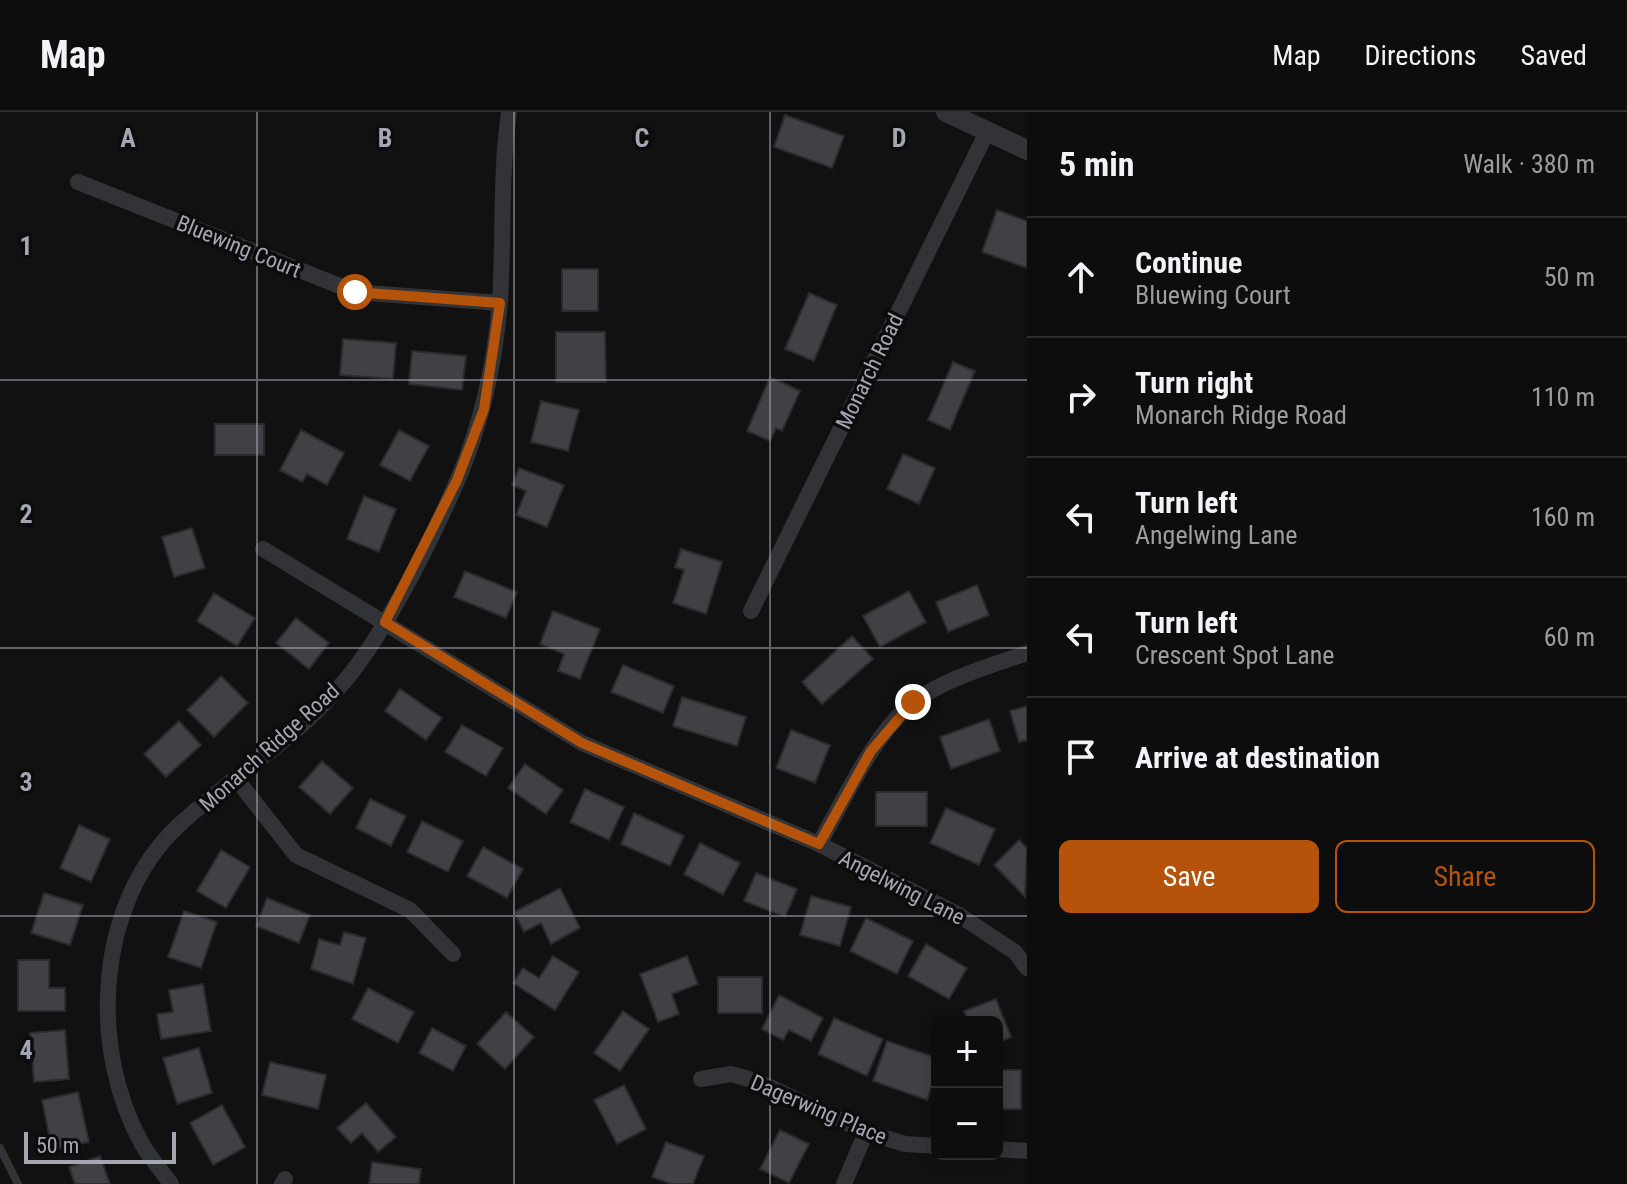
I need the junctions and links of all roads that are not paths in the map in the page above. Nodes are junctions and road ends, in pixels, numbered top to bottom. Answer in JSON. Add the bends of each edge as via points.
{"nodes":[{"id":1,"x":509,"y":112,"type":"edge"},
{"id":2,"x":946,"y":112,"type":"edge"},
{"id":3,"x":987,"y":132,"type":"junction"},
{"id":4,"x":1027,"y":150,"type":"edge"},
{"id":5,"x":78,"y":182,"type":"dead end"},
{"id":6,"x":500,"y":303,"type":"junction"},
{"id":7,"x":263,"y":549,"type":"dead end"},
{"id":8,"x":751,"y":611,"type":"dead end"},
{"id":9,"x":385,"y":622,"type":"junction"},
{"id":10,"x":1027,"y":653,"type":"edge"},
{"id":11,"x":237,"y":780,"type":"junction"},
{"id":12,"x":819,"y":844,"type":"junction"},
{"id":13,"x":453,"y":954,"type":"dead end"},
{"id":14,"x":1027,"y":968,"type":"edge"},
{"id":15,"x":701,"y":1079,"type":"dead end"},
{"id":16,"x":866,"y":1132,"type":"junction"},
{"id":17,"x":931,"y":1146,"type":"edge"},
{"id":18,"x":0,"y":1148,"type":"edge"},
{"id":19,"x":1003,"y":1149,"type":"edge"},
{"id":20,"x":1027,"y":1151,"type":"edge"},
{"id":21,"x":18,"y":1184,"type":"edge"},
{"id":22,"x":171,"y":1184,"type":"edge"},
{"id":23,"x":844,"y":1184,"type":"edge"}],
"edges":[{"from":1,"to":6,"type":"street","name":"Monarch Ridge Road"},
{"from":2,"to":3,"type":"street"},
{"from":3,"to":4,"type":"street"},
{"from":3,"to":8,"type":"street","name":"Monarch Road"},
{"from":5,"to":6,"type":"street","name":"Bluewing Court","via":[[355,292]]},
{"from":6,"to":9,"type":"street","name":"Monarch Ridge Road","via":[[484,409],[457,480]]},
{"from":7,"to":9,"type":"street","name":"Angelwing Lane"},
{"from":9,"to":11,"type":"street","name":"Monarch Ridge Road","via":[[337,691]]},
{"from":9,"to":12,"type":"street","name":"Angelwing Lane","via":[[582,743]]},
{"from":10,"to":12,"type":"street","via":[[970,673],[913,702],[871,751]]},
{"from":11,"to":13,"type":"street","via":[[296,855],[410,910]]},
{"from":11,"to":22,"type":"street","name":"Monarch Ridge Road","via":[[176,827],[140,875],[114,940],[106,1011],[112,1063],[142,1144]]},
{"from":12,"to":14,"type":"street","name":"Angelwing Lane","via":[[959,915],[1015,952]]},
{"from":15,"to":16,"type":"street","name":"Dagerwing Place","via":[[731,1074],[759,1082]]},
{"from":16,"to":17,"type":"street","name":"Dagerwing Place"},
{"from":16,"to":23,"type":"street"},
{"from":18,"to":21,"type":"lane"},
{"from":19,"to":20,"type":"street"}]}
